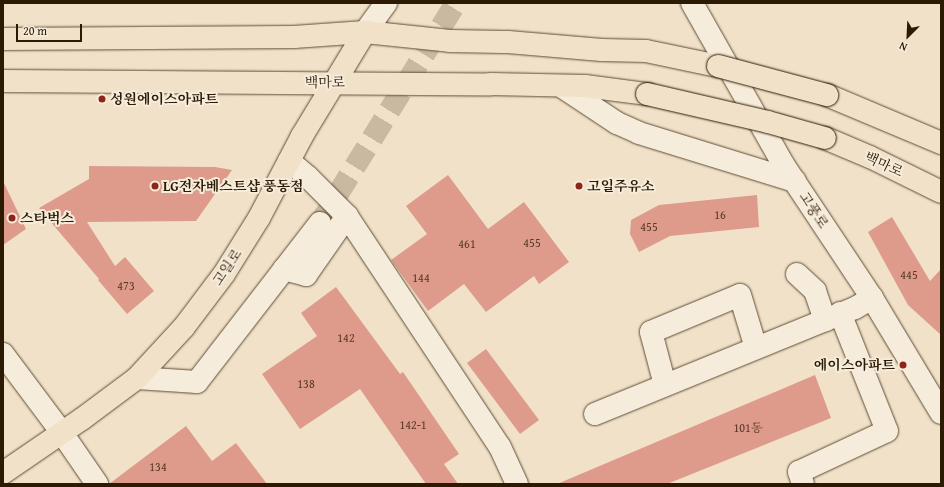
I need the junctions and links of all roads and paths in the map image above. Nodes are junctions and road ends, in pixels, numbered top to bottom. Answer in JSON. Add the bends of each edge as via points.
{"nodes":[{"id":1,"x":386,"y":3,"type":"edge"},
{"id":2,"x":692,"y":3,"type":"edge"},
{"id":3,"x":365,"y":32,"type":"junction"},
{"id":4,"x":3,"y":39,"type":"edge"},
{"id":5,"x":3,"y":81,"type":"edge"},
{"id":6,"x":334,"y":82,"type":"junction"},
{"id":7,"x":561,"y":86,"type":"junction"},
{"id":8,"x":941,"y":143,"type":"edge"},
{"id":9,"x":289,"y":161,"type":"junction"},
{"id":10,"x":796,"y":181,"type":"junction"},
{"id":11,"x":941,"y":192,"type":"edge"},
{"id":12,"x":347,"y":216,"type":"junction"},
{"id":13,"x":320,"y":223,"type":"tunnel mouth"},
{"id":14,"x":284,"y":269,"type":"junction"},
{"id":15,"x":797,"y":274,"type":"dead end"},
{"id":16,"x":872,"y":298,"type":"junction"},
{"id":17,"x":833,"y":317,"type":"junction"},
{"id":18,"x":756,"y":348,"type":"junction"},
{"id":19,"x":3,"y":354,"type":"edge"},
{"id":20,"x":137,"y":378,"type":"junction"},
{"id":21,"x":665,"y":385,"type":"junction"},
{"id":22,"x":935,"y":386,"type":"edge"},
{"id":23,"x":941,"y":413,"type":"edge"},
{"id":24,"x":595,"y":414,"type":"dead end"},
{"id":25,"x":62,"y":433,"type":"junction"},
{"id":26,"x":3,"y":474,"type":"edge"},
{"id":27,"x":97,"y":484,"type":"edge"},
{"id":28,"x":517,"y":484,"type":"edge"},
{"id":29,"x":803,"y":484,"type":"edge"}],
"edges":[{"from":1,"to":3,"type":"street","name":"고일로"},
{"from":2,"to":10,"type":"street","name":"고풍로","via":[[783,164]]},
{"from":3,"to":4,"type":"main road","via":[[294,38]]},
{"from":3,"to":6,"type":"main road","name":"고일로"},
{"from":3,"to":8,"type":"main road","bridge":true,"via":[[450,41],[646,51],[718,66],[827,95]]},
{"from":5,"to":6,"type":"main road","name":"백마로"},
{"from":6,"to":7,"type":"main road","name":"백마로"},
{"from":6,"to":9,"type":"main road","name":"고일로"},
{"from":7,"to":10,"type":"street","via":[[617,123],[640,133]]},
{"from":7,"to":11,"type":"main road","name":"백마로","bridge":true,"via":[[586,86],[647,94],[761,120],[825,138],[870,156]]},
{"from":9,"to":12,"type":"street"},
{"from":9,"to":20,"type":"main road","name":"고일로","via":[[259,218],[224,274],[184,327]]},
{"from":10,"to":16,"type":"street","name":"고풍로"},
{"from":12,"to":14,"type":"street","via":[[306,276]]},
{"from":12,"to":28,"type":"street","via":[[500,447]]},
{"from":13,"to":14,"type":"street"},
{"from":14,"to":20,"type":"street","via":[[196,382]]},
{"from":15,"to":17,"type":"street","via":[[815,291]]},
{"from":16,"to":17,"type":"street"},
{"from":16,"to":22,"type":"street","name":"고풍로"},
{"from":17,"to":18,"type":"street"},
{"from":17,"to":29,"type":"street","via":[[887,431],[799,472]]},
{"from":18,"to":21,"type":"street"},
{"from":18,"to":21,"type":"street","via":[[740,295],[651,332]]},
{"from":19,"to":25,"type":"street"},
{"from":20,"to":25,"type":"main road","name":"고일로"},
{"from":21,"to":24,"type":"street"},
{"from":22,"to":23,"type":"street","name":"고풍로"},
{"from":25,"to":26,"type":"main road","name":"고일로"},
{"from":25,"to":27,"type":"street"}]}
